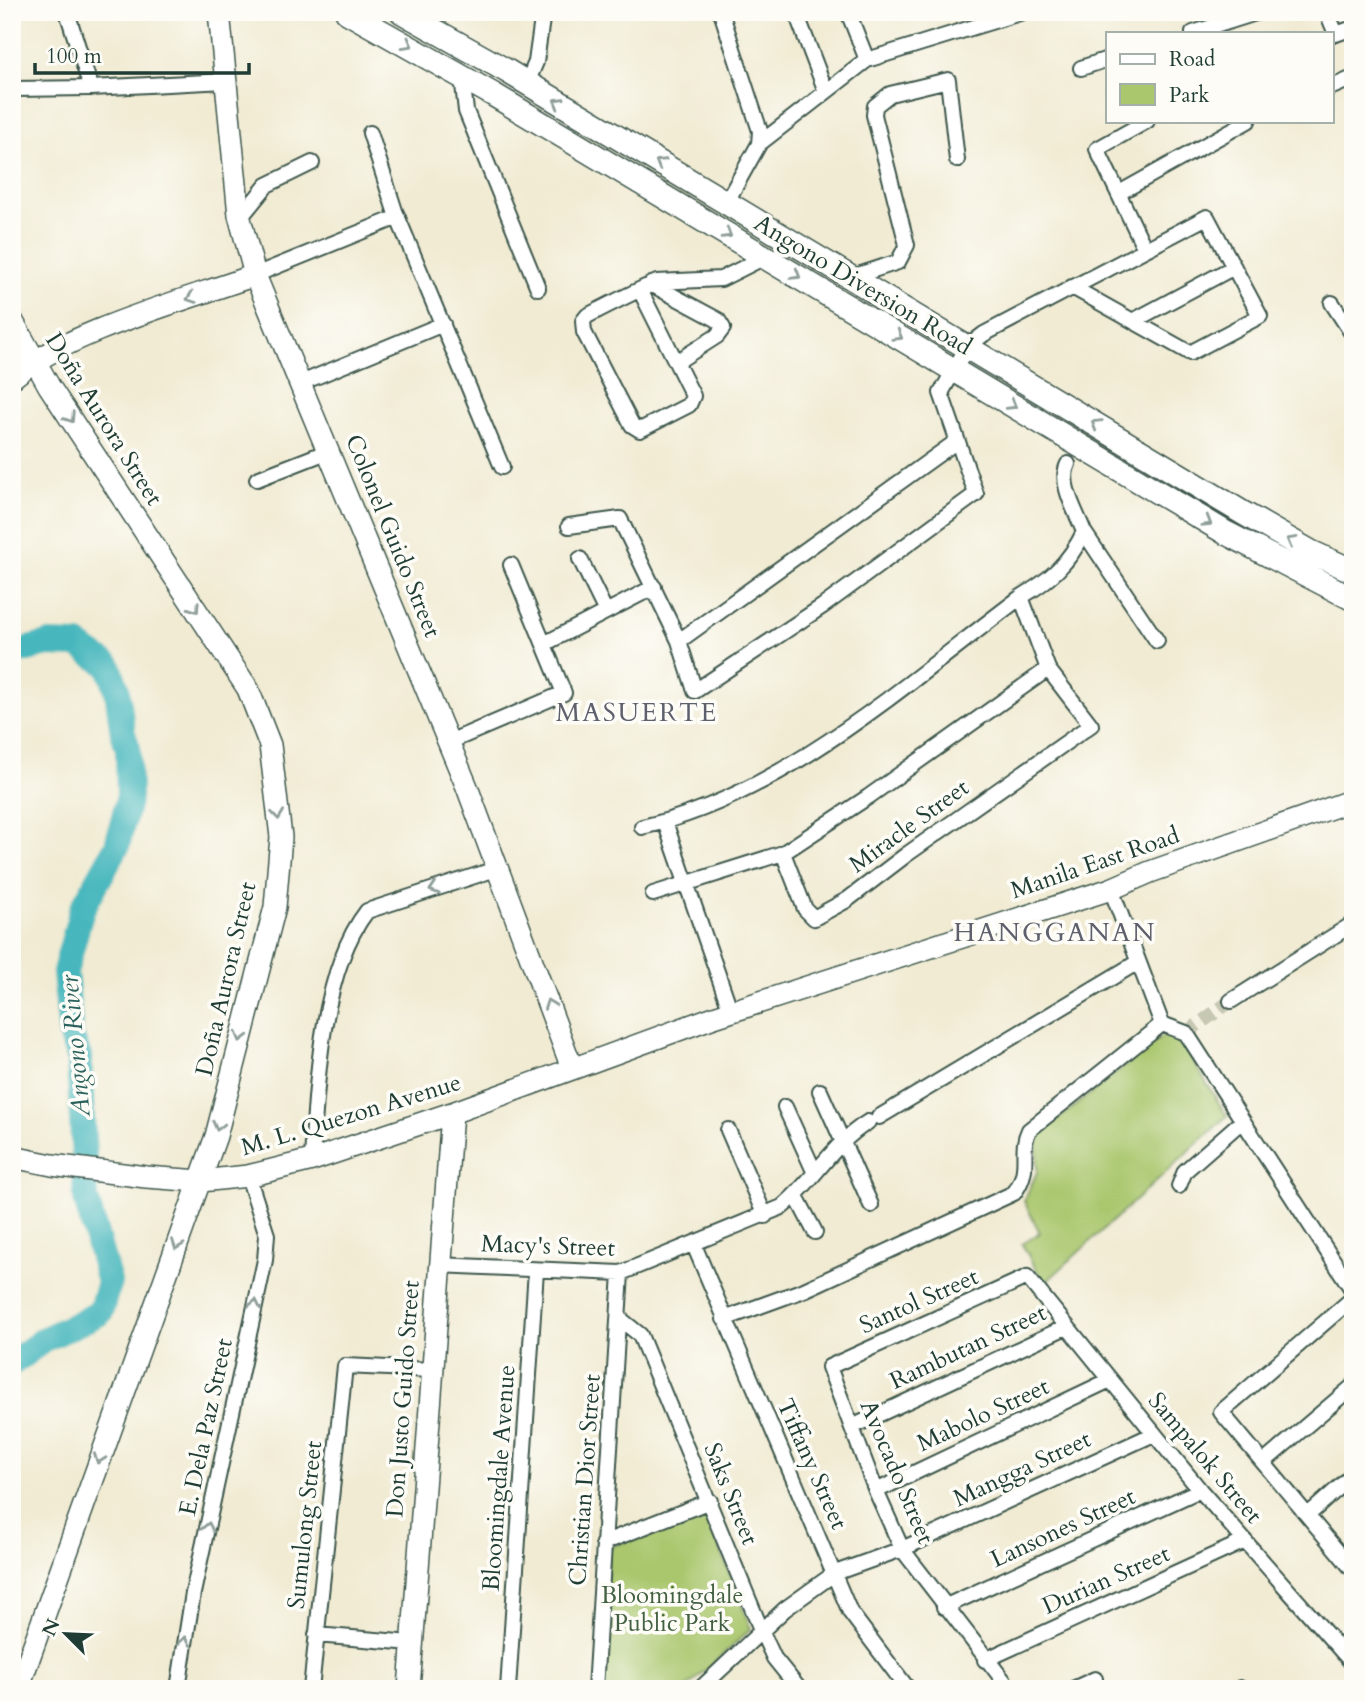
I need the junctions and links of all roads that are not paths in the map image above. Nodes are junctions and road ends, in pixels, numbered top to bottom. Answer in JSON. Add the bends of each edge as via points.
{"nodes":[{"id":1,"x":67,"y":12,"type":"edge"},
{"id":2,"x":219,"y":12,"type":"edge"},
{"id":3,"x":347,"y":12,"type":"edge"},
{"id":4,"x":402,"y":12,"type":"edge"},
{"id":5,"x":543,"y":12,"type":"edge"},
{"id":6,"x":721,"y":12,"type":"edge"},
{"id":7,"x":848,"y":12,"type":"edge"},
{"id":8,"x":1023,"y":12,"type":"edge"},
{"id":9,"x":1259,"y":12,"type":"edge"},
{"id":10,"x":1327,"y":12,"type":"edge"},
{"id":11,"x":798,"y":18,"type":"dead end"},
{"id":12,"x":1353,"y":28,"type":"edge"},
{"id":13,"x":1196,"y":32,"type":"edge"},
{"id":14,"x":867,"y":60,"type":"junction"},
{"id":15,"x":1106,"y":60,"type":"edge"},
{"id":16,"x":1081,"y":68,"type":"dead end"},
{"id":17,"x":462,"y":76,"type":"junction"},
{"id":18,"x":1353,"y":78,"type":"edge"},
{"id":19,"x":226,"y":81,"type":"junction"},
{"id":20,"x":527,"y":83,"type":"junction"},
{"id":21,"x":1334,"y":86,"type":"edge"},
{"id":22,"x":91,"y":88,"type":"junction"},
{"id":23,"x":12,"y":89,"type":"edge"},
{"id":24,"x":825,"y":89,"type":"junction"},
{"id":25,"x":1145,"y":122,"type":"edge"},
{"id":26,"x":1246,"y":122,"type":"edge"},
{"id":27,"x":370,"y":133,"type":"dead end"},
{"id":28,"x":617,"y":137,"type":"junction"},
{"id":29,"x":759,"y":144,"type":"junction"},
{"id":30,"x":603,"y":160,"type":"junction"},
{"id":31,"x":957,"y":160,"type":"dead end"},
{"id":32,"x":312,"y":163,"type":"dead end"},
{"id":33,"x":1119,"y":193,"type":"junction"},
{"id":34,"x":726,"y":202,"type":"junction"},
{"id":35,"x":398,"y":217,"type":"junction"},
{"id":36,"x":240,"y":218,"type":"junction"},
{"id":37,"x":1146,"y":249,"type":"junction"},
{"id":38,"x":765,"y":257,"type":"junction"},
{"id":39,"x":1234,"y":267,"type":"junction"},
{"id":40,"x":255,"y":275,"type":"junction"},
{"id":41,"x":847,"y":276,"type":"junction"},
{"id":42,"x":646,"y":287,"type":"junction"},
{"id":43,"x":1072,"y":287,"type":"junction"},
{"id":44,"x":538,"y":288,"type":"dead end"},
{"id":45,"x":826,"y":294,"type":"junction"},
{"id":46,"x":1332,"y":303,"type":"dead end"},
{"id":47,"x":12,"y":320,"type":"edge"},
{"id":48,"x":1133,"y":321,"type":"junction"},
{"id":49,"x":443,"y":324,"type":"junction"},
{"id":50,"x":1353,"y":335,"type":"edge"},
{"id":51,"x":967,"y":347,"type":"junction"},
{"id":52,"x":33,"y":360,"type":"junction"},
{"id":53,"x":678,"y":361,"type":"junction"},
{"id":54,"x":954,"y":370,"type":"junction"},
{"id":55,"x":12,"y":378,"type":"edge"},
{"id":56,"x":301,"y":383,"type":"junction"},
{"id":57,"x":957,"y":441,"type":"junction"},
{"id":58,"x":329,"y":450,"type":"junction"},
{"id":59,"x":1068,"y":464,"type":"dead end"},
{"id":60,"x":502,"y":467,"type":"dead end"},
{"id":61,"x":257,"y":479,"type":"dead end"},
{"id":62,"x":569,"y":526,"type":"dead end"},
{"id":63,"x":1084,"y":532,"type":"junction"},
{"id":64,"x":580,"y":559,"type":"dead end"},
{"id":65,"x":511,"y":565,"type":"dead end"},
{"id":66,"x":1352,"y":571,"type":"edge"},
{"id":67,"x":654,"y":587,"type":"junction"},
{"id":68,"x":1021,"y":597,"type":"junction"},
{"id":69,"x":1347,"y":597,"type":"edge"},
{"id":70,"x":606,"y":612,"type":"junction"},
{"id":71,"x":678,"y":641,"type":"junction"},
{"id":72,"x":1157,"y":641,"type":"dead end"},
{"id":73,"x":544,"y":644,"type":"junction"},
{"id":74,"x":1048,"y":669,"type":"junction"},
{"id":75,"x":449,"y":742,"type":"junction"},
{"id":76,"x":1353,"y":800,"type":"edge"},
{"id":77,"x":665,"y":822,"type":"junction"},
{"id":78,"x":642,"y":827,"type":"dead end"},
{"id":79,"x":783,"y":853,"type":"junction"},
{"id":80,"x":499,"y":868,"type":"junction"},
{"id":81,"x":686,"y":881,"type":"junction"},
{"id":82,"x":1111,"y":889,"type":"junction"},
{"id":83,"x":653,"y":894,"type":"dead end"},
{"id":84,"x":1351,"y":925,"type":"edge"},
{"id":85,"x":1138,"y":962,"type":"junction"},
{"id":86,"x":1231,"y":1001,"type":"tunnel mouth"},
{"id":87,"x":731,"y":1012,"type":"junction"},
{"id":88,"x":1162,"y":1024,"type":"junction"},
{"id":89,"x":654,"y":1039,"type":"joint"},
{"id":90,"x":572,"y":1068,"type":"junction"},
{"id":91,"x":820,"y":1091,"type":"dead end"},
{"id":92,"x":785,"y":1107,"type":"dead end"},
{"id":93,"x":452,"y":1113,"type":"junction"},
{"id":94,"x":1242,"y":1121,"type":"junction"},
{"id":95,"x":728,"y":1130,"type":"dead end"},
{"id":96,"x":843,"y":1141,"type":"junction"},
{"id":97,"x":12,"y":1157,"type":"edge"},
{"id":98,"x":312,"y":1160,"type":"junction"},
{"id":99,"x":814,"y":1171,"type":"junction"},
{"id":100,"x":248,"y":1176,"type":"junction"},
{"id":101,"x":201,"y":1181,"type":"junction"},
{"id":102,"x":1179,"y":1186,"type":"dead end"},
{"id":103,"x":796,"y":1196,"type":"junction"},
{"id":104,"x":871,"y":1205,"type":"dead end"},
{"id":105,"x":765,"y":1216,"type":"junction"},
{"id":106,"x":814,"y":1232,"type":"dead end"},
{"id":107,"x":694,"y":1245,"type":"junction"},
{"id":108,"x":438,"y":1265,"type":"junction"},
{"id":109,"x":536,"y":1270,"type":"junction"},
{"id":110,"x":621,"y":1273,"type":"junction"},
{"id":111,"x":1027,"y":1278,"type":"joint"},
{"id":112,"x":1353,"y":1291,"type":"edge"},
{"id":113,"x":1353,"y":1298,"type":"edge"},
{"id":114,"x":619,"y":1318,"type":"junction"},
{"id":115,"x":724,"y":1319,"type":"junction"},
{"id":116,"x":1066,"y":1326,"type":"junction"},
{"id":117,"x":830,"y":1367,"type":"joint"},
{"id":118,"x":431,"y":1370,"type":"junction"},
{"id":119,"x":1110,"y":1380,"type":"junction"},
{"id":120,"x":1353,"y":1386,"type":"edge"},
{"id":121,"x":852,"y":1427,"type":"junction"},
{"id":122,"x":1154,"y":1434,"type":"junction"},
{"id":123,"x":1264,"y":1462,"type":"junction"},
{"id":124,"x":1353,"y":1475,"type":"edge"},
{"id":125,"x":1200,"y":1490,"type":"junction"},
{"id":126,"x":876,"y":1492,"type":"junction"},
{"id":127,"x":710,"y":1501,"type":"junction"},
{"id":128,"x":1308,"y":1515,"type":"junction"},
{"id":129,"x":1245,"y":1541,"type":"junction"},
{"id":130,"x":603,"y":1543,"type":"junction"},
{"id":131,"x":902,"y":1549,"type":"junction"},
{"id":132,"x":1351,"y":1565,"type":"edge"},
{"id":133,"x":835,"y":1573,"type":"junction"},
{"id":134,"x":944,"y":1607,"type":"junction"},
{"id":135,"x":762,"y":1632,"type":"junction"},
{"id":136,"x":316,"y":1635,"type":"junction"},
{"id":137,"x":412,"y":1643,"type":"junction"},
{"id":138,"x":985,"y":1660,"type":"junction"},
{"id":139,"x":1353,"y":1664,"type":"edge"},
{"id":140,"x":1095,"y":1679,"type":"dead end"},
{"id":141,"x":18,"y":1689,"type":"edge"},
{"id":142,"x":178,"y":1689,"type":"edge"},
{"id":143,"x":311,"y":1689,"type":"edge"},
{"id":144,"x":409,"y":1689,"type":"edge"},
{"id":145,"x":508,"y":1689,"type":"edge"},
{"id":146,"x":595,"y":1689,"type":"edge"},
{"id":147,"x":700,"y":1689,"type":"edge"},
{"id":148,"x":800,"y":1689,"type":"edge"},
{"id":149,"x":908,"y":1689,"type":"edge"},
{"id":150,"x":1010,"y":1689,"type":"edge"},
{"id":151,"x":1073,"y":1689,"type":"edge"}],
"edges":[{"from":1,"to":22,"type":"street"},
{"from":2,"to":19,"type":"street","name":"Colonel Guido Street"},
{"from":3,"to":17,"type":"main road","name":"Angono Diversion Road","one_way":true},
{"from":4,"to":20,"type":"main road","name":"Angono Diversion Road"},
{"from":5,"to":20,"type":"street","via":[[536,62]]},
{"from":6,"to":29,"type":"street","via":[[760,131]]},
{"from":7,"to":14,"type":"street"},
{"from":8,"to":14,"type":"street"},
{"from":9,"to":13,"type":"street"},
{"from":10,"to":12,"type":"street","via":[[1336,34]]},
{"from":11,"to":24,"type":"street"},
{"from":14,"to":24,"type":"street"},
{"from":15,"to":16,"type":"street"},
{"from":17,"to":30,"type":"main road","name":"Angono Diversion Road"},
{"from":17,"to":44,"type":"street","via":[[467,111]]},
{"from":18,"to":21,"type":"street"},
{"from":19,"to":22,"type":"street"},
{"from":19,"to":36,"type":"street","name":"Colonel Guido Street"},
{"from":28,"to":20,"type":"main road","name":"Angono Diversion Road","one_way":true},
{"from":22,"to":23,"type":"street"},
{"from":24,"to":29,"type":"street"},
{"from":25,"to":33,"type":"street","via":[[1097,149]]},
{"from":26,"to":33,"type":"street"},
{"from":27,"to":35,"type":"street"},
{"from":28,"to":30,"type":"main road"},
{"from":34,"to":28,"type":"main road","name":"Angono Diversion Road","one_way":true},
{"from":29,"to":34,"type":"street"},
{"from":30,"to":38,"type":"main road","name":"Angono Diversion Road","one_way":true},
{"from":31,"to":41,"type":"street","via":[[948,80],[890,94],[875,106],[908,245],[898,262]]},
{"from":32,"to":36,"type":"street","via":[[267,185]]},
{"from":33,"to":37,"type":"street"},
{"from":34,"to":41,"type":"main road","name":"Angono Diversion Road"},
{"from":35,"to":40,"type":"street"},
{"from":35,"to":49,"type":"street"},
{"from":36,"to":40,"type":"street","name":"Colonel Guido Street"},
{"from":37,"to":39,"type":"street","via":[[1207,217]]},
{"from":37,"to":43,"type":"street"},
{"from":38,"to":42,"type":"street","via":[[721,279],[685,279]]},
{"from":38,"to":45,"type":"main road","name":"Angono Diversion Road","one_way":true},
{"from":39,"to":48,"type":"street"},
{"from":39,"to":48,"type":"street","via":[[1260,316],[1190,353]]},
{"from":40,"to":52,"type":"street","one_way":true},
{"from":40,"to":56,"type":"street","name":"Colonel Guido Street"},
{"from":41,"to":45,"type":"main road"},
{"from":41,"to":51,"type":"main road","name":"Angono Diversion Road"},
{"from":42,"to":53,"type":"street"},
{"from":42,"to":53,"type":"street","via":[[719,320],[723,328]]},
{"from":42,"to":53,"type":"street","via":[[587,316],[582,325],[636,429],[645,429],[693,400]]},
{"from":43,"to":48,"type":"street"},
{"from":43,"to":51,"type":"street","via":[[1017,314]]},
{"from":45,"to":54,"type":"main road","name":"Angono Diversion Road","one_way":true},
{"from":46,"to":50,"type":"street"},
{"from":47,"to":52,"type":"street","name":"Doña Aurora Street"},
{"from":49,"to":56,"type":"street"},
{"from":49,"to":60,"type":"street"},
{"from":51,"to":54,"type":"street"},
{"from":66,"to":51,"type":"main road","name":"Angono Diversion Road","one_way":true,"via":[[1271,530]]},
{"from":52,"to":55,"type":"street"},
{"from":52,"to":101,"type":"street","name":"Doña Aurora Street","one_way":true,"via":[[248,688],[270,745],[281,836],[275,907]]},
{"from":54,"to":57,"type":"street","via":[[941,393]]},
{"from":54,"to":69,"type":"main road","name":"Angono Diversion Road","one_way":true,"via":[[1226,533]]},
{"from":56,"to":58,"type":"street","name":"Colonel Guido Street"},
{"from":57,"to":71,"type":"street"},
{"from":57,"to":71,"type":"street","via":[[975,494],[823,606],[695,691]]},
{"from":58,"to":61,"type":"street"},
{"from":58,"to":75,"type":"street","name":"Colonel Guido Street"},
{"from":59,"to":63,"type":"street","via":[[1065,482]]},
{"from":62,"to":67,"type":"street","via":[[620,519]]},
{"from":63,"to":68,"type":"street","via":[[1073,554],[1049,580]]},
{"from":63,"to":72,"type":"street"},
{"from":64,"to":70,"type":"street"},
{"from":65,"to":73,"type":"street"},
{"from":66,"to":69,"type":"main road"},
{"from":67,"to":70,"type":"street"},
{"from":67,"to":71,"type":"street"},
{"from":68,"to":74,"type":"street"},
{"from":68,"to":77,"type":"street","via":[[819,748]]},
{"from":70,"to":73,"type":"street"},
{"from":73,"to":75,"type":"street","via":[[564,693]]},
{"from":74,"to":79,"type":"street"},
{"from":74,"to":79,"type":"street","name":"Miracle Street","via":[[1091,725],[847,900],[814,918],[805,909]]},
{"from":75,"to":80,"type":"street","name":"Colonel Guido Street"},
{"from":76,"to":82,"type":"street","name":"Manila East Road"},
{"from":77,"to":78,"type":"street"},
{"from":77,"to":81,"type":"street"},
{"from":79,"to":81,"type":"street"},
{"from":90,"to":80,"type":"street","name":"Colonel Guido Street","one_way":true},
{"from":80,"to":98,"type":"street","one_way":true,"via":[[367,911],[359,921],[327,1010]]},
{"from":81,"to":83,"type":"street"},
{"from":81,"to":87,"type":"street"},
{"from":82,"to":85,"type":"street"},
{"from":82,"to":87,"type":"street","name":"Manila East Road"},
{"from":84,"to":86,"type":"street"},
{"from":85,"to":88,"type":"street"},
{"from":85,"to":96,"type":"street"},
{"from":87,"to":89,"type":"street","name":"Manila East Road"},
{"from":88,"to":94,"type":"street","via":[[1186,1033]]},
{"from":88,"to":115,"type":"street","via":[[1029,1130],[1025,1137],[1027,1168],[1014,1193],[804,1290]]},
{"from":89,"to":90,"type":"street","name":"M. L. Quezon Avenue"},
{"from":90,"to":93,"type":"street","name":"M. L. Quezon Avenue"},
{"from":91,"to":96,"type":"street"},
{"from":92,"to":99,"type":"street"},
{"from":93,"to":98,"type":"street","name":"M. L. Quezon Avenue"},
{"from":93,"to":108,"type":"street","name":"Don Justo Guido Street"},
{"from":94,"to":102,"type":"street","via":[[1185,1171]]},
{"from":94,"to":112,"type":"street"},
{"from":95,"to":105,"type":"street"},
{"from":96,"to":99,"type":"street"},
{"from":96,"to":104,"type":"street"},
{"from":97,"to":101,"type":"street","name":"M. L. Quezon Avenue"},
{"from":98,"to":100,"type":"street","name":"M. L. Quezon Avenue"},
{"from":99,"to":103,"type":"street"},
{"from":100,"to":101,"type":"street","name":"M. L. Quezon Avenue"},
{"from":142,"to":100,"type":"street","name":"E. Dela Paz Street","one_way":true,"via":[[193,1593],[265,1260],[267,1235]]},
{"from":101,"to":141,"type":"street","name":"Doña Aurora Street","one_way":true},
{"from":103,"to":105,"type":"street","name":"Macy's Street"},
{"from":103,"to":106,"type":"street"},
{"from":105,"to":107,"type":"street","name":"Macy's Street"},
{"from":107,"to":110,"type":"street","name":"Macy's Street"},
{"from":107,"to":115,"type":"street","name":"Tiffany Street"},
{"from":108,"to":109,"type":"street","name":"Macy's Street"},
{"from":108,"to":118,"type":"street","name":"Don Justo Guido Street"},
{"from":109,"to":110,"type":"street","name":"Macy's Street"},
{"from":109,"to":145,"type":"street","name":"Bloomingdale Avenue"},
{"from":110,"to":114,"type":"street","name":"Christian Dior Street"},
{"from":111,"to":116,"type":"street","name":"Sampalok Street"},
{"from":111,"to":117,"type":"street","name":"Santol Street"},
{"from":113,"to":123,"type":"street","via":[[1221,1412]]},
{"from":114,"to":127,"type":"street","name":"Saks Street","via":[[640,1335]]},
{"from":114,"to":130,"type":"street","name":"Christian Dior Street"},
{"from":115,"to":133,"type":"street","name":"Tiffany Street"},
{"from":116,"to":119,"type":"street","name":"Sampalok Street"},
{"from":116,"to":121,"type":"street","name":"Rambutan Street"},
{"from":117,"to":121,"type":"street","name":"Avocado Street"},
{"from":118,"to":136,"type":"street","name":"Sumulong Street","via":[[345,1366]]},
{"from":118,"to":137,"type":"street","name":"Don Justo Guido Street"},
{"from":119,"to":122,"type":"street","name":"Sampalok Street"},
{"from":119,"to":126,"type":"street","name":"Mabolo Street"},
{"from":120,"to":123,"type":"street"},
{"from":121,"to":126,"type":"street","name":"Avocado Street"},
{"from":122,"to":125,"type":"street","name":"Sampalok Street"},
{"from":122,"to":131,"type":"street","name":"Mangga Street"},
{"from":123,"to":128,"type":"street"},
{"from":124,"to":128,"type":"street"},
{"from":125,"to":129,"type":"street","name":"Sampalok Street"},
{"from":125,"to":134,"type":"street","name":"Lansones Street"},
{"from":126,"to":131,"type":"street","name":"Avocado Street"},
{"from":127,"to":130,"type":"street"},
{"from":127,"to":135,"type":"street","name":"Saks Street"},
{"from":128,"to":132,"type":"street"},
{"from":129,"to":138,"type":"street","name":"Durian Street"},
{"from":129,"to":139,"type":"street","name":"Sampalok Street"},
{"from":130,"to":146,"type":"street","name":"Christian Dior Street"},
{"from":131,"to":133,"type":"street","name":"Mangga Street"},
{"from":131,"to":134,"type":"street","name":"Avocado Street"},
{"from":133,"to":135,"type":"street","name":"Mangga Street"},
{"from":133,"to":149,"type":"street","name":"Tiffany Street","via":[[850,1612]]},
{"from":134,"to":138,"type":"street","name":"Avocado Street"},
{"from":135,"to":147,"type":"street","name":"Mangga Street"},
{"from":135,"to":148,"type":"street","name":"Saks Street","via":[[774,1658]]},
{"from":136,"to":137,"type":"street"},
{"from":136,"to":143,"type":"street","name":"Sumulong Street"},
{"from":137,"to":144,"type":"street","name":"Don Justo Guido Street"},
{"from":138,"to":150,"type":"street","name":"Avocado Street"},
{"from":140,"to":151,"type":"street"}]}
